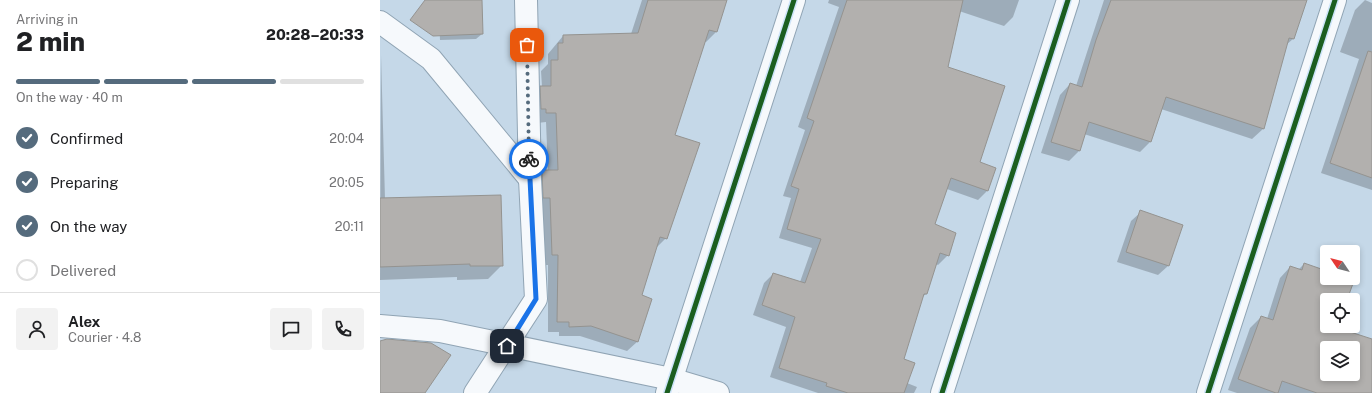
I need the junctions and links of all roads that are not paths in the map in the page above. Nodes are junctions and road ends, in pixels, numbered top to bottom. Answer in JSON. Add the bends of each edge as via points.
{"nodes":[{"id":1,"x":526,"y":0,"type":"edge"},
{"id":2,"x":794,"y":0,"type":"edge"},
{"id":3,"x":1068,"y":0,"type":"edge"},
{"id":4,"x":1335,"y":0,"type":"edge"},
{"id":5,"x":380,"y":22,"type":"edge"},
{"id":6,"x":530,"y":179,"type":"junction"},
{"id":7,"x":380,"y":326,"type":"edge"},
{"id":8,"x":507,"y":346,"type":"junction"},
{"id":9,"x":669,"y":386,"type":"edge"},
{"id":10,"x":475,"y":393,"type":"edge"},
{"id":11,"x":718,"y":393,"type":"edge"},
{"id":12,"x":942,"y":393,"type":"edge"},
{"id":13,"x":1208,"y":393,"type":"edge"}],
"edges":[{"from":1,"to":6,"type":"street"},
{"from":2,"to":9,"type":"street"},
{"from":3,"to":12,"type":"street"},
{"from":4,"to":13,"type":"street"},
{"from":5,"to":6,"type":"street","via":[[431,59]]},
{"from":6,"to":8,"type":"street","via":[[536,299]]},
{"from":7,"to":8,"type":"street","via":[[440,331]]},
{"from":8,"to":9,"type":"street"},
{"from":8,"to":10,"type":"street"},
{"from":9,"to":11,"type":"street"}]}
